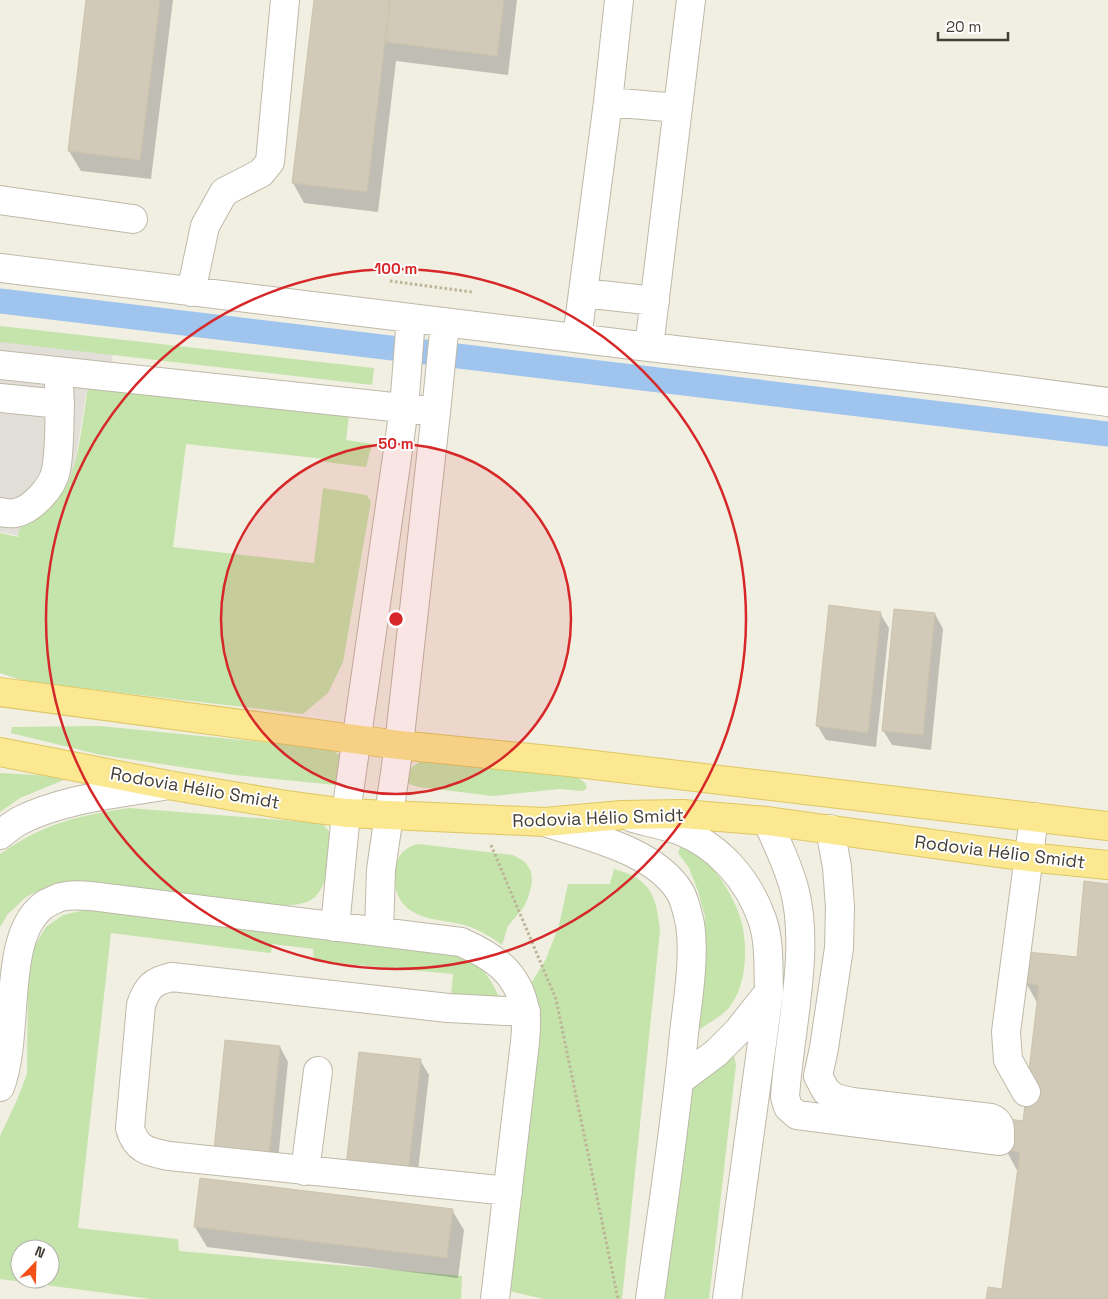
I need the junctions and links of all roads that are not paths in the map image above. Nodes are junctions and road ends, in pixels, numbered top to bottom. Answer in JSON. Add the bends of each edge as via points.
{"nodes":[{"id":1,"x":285,"y":0,"type":"edge"},
{"id":2,"x":619,"y":0,"type":"edge"},
{"id":3,"x":691,"y":0,"type":"edge"},
{"id":4,"x":608,"y":102,"type":"junction"},
{"id":5,"x":678,"y":108,"type":"junction"},
{"id":6,"x":0,"y":200,"type":"edge"},
{"id":7,"x":133,"y":219,"type":"dead end"},
{"id":8,"x":0,"y":268,"type":"edge"},
{"id":9,"x":192,"y":292,"type":"junction"},
{"id":10,"x":583,"y":293,"type":"junction"},
{"id":11,"x":655,"y":301,"type":"junction"},
{"id":12,"x":410,"y":330,"type":"junction"},
{"id":13,"x":444,"y":333,"type":"junction"},
{"id":14,"x":577,"y":338,"type":"junction"},
{"id":15,"x":649,"y":347,"type":"junction"},
{"id":16,"x":0,"y":365,"type":"edge"},
{"id":17,"x":59,"y":372,"type":"junction"},
{"id":18,"x":404,"y":395,"type":"junction"},
{"id":19,"x":0,"y":398,"type":"edge"},
{"id":20,"x":437,"y":399,"type":"junction"},
{"id":21,"x":1108,"y":402,"type":"edge"},
{"id":22,"x":60,"y":404,"type":"junction"},
{"id":23,"x":0,"y":512,"type":"edge"},
{"id":24,"x":0,"y":685,"type":"edge"},
{"id":25,"x":13,"y":693,"type":"edge"},
{"id":26,"x":357,"y":739,"type":"junction"},
{"id":27,"x":399,"y":745,"type":"junction"},
{"id":28,"x":10,"y":753,"type":"edge"},
{"id":29,"x":168,"y":785,"type":"junction"},
{"id":30,"x":346,"y":813,"type":"junction"},
{"id":31,"x":622,"y":815,"type":"junction"},
{"id":32,"x":388,"y":816,"type":"junction"},
{"id":33,"x":1034,"y":818,"type":"junction"},
{"id":34,"x":767,"y":821,"type":"junction"},
{"id":35,"x":545,"y":822,"type":"junction"},
{"id":36,"x":1108,"y":826,"type":"edge"},
{"id":37,"x":830,"y":829,"type":"junction"},
{"id":38,"x":0,"y":835,"type":"edge"},
{"id":39,"x":1028,"y":857,"type":"junction"},
{"id":40,"x":1108,"y":865,"type":"edge"},
{"id":41,"x":335,"y":927,"type":"junction"},
{"id":42,"x":379,"y":932,"type":"junction"},
{"id":43,"x":799,"y":975,"type":"junction"},
{"id":44,"x":834,"y":981,"type":"junction"},
{"id":45,"x":769,"y":992,"type":"junction"},
{"id":46,"x":526,"y":1012,"type":"junction"},
{"id":47,"x":318,"y":1071,"type":"dead end"},
{"id":48,"x":680,"y":1080,"type":"junction"},
{"id":49,"x":0,"y":1087,"type":"edge"},
{"id":50,"x":1026,"y":1092,"type":"dead end"},
{"id":51,"x":305,"y":1171,"type":"junction"},
{"id":52,"x":508,"y":1191,"type":"junction"},
{"id":53,"x":495,"y":1299,"type":"edge"},
{"id":54,"x":650,"y":1299,"type":"edge"},
{"id":55,"x":727,"y":1299,"type":"edge"}],
"edges":[{"from":1,"to":9,"type":"street","via":[[270,162],[261,173],[224,192],[205,226]]},
{"from":2,"to":4,"type":"street"},
{"from":3,"to":5,"type":"street"},
{"from":4,"to":5,"type":"street"},
{"from":4,"to":10,"type":"street"},
{"from":5,"to":11,"type":"street"},
{"from":6,"to":7,"type":"street"},
{"from":8,"to":9,"type":"street"},
{"from":9,"to":12,"type":"street"},
{"from":10,"to":11,"type":"street"},
{"from":10,"to":14,"type":"street"},
{"from":11,"to":15,"type":"street"},
{"from":12,"to":13,"type":"street"},
{"from":12,"to":18,"type":"street"},
{"from":13,"to":14,"type":"street"},
{"from":13,"to":20,"type":"street"},
{"from":14,"to":15,"type":"street"},
{"from":15,"to":21,"type":"street"},
{"from":16,"to":17,"type":"street"},
{"from":17,"to":18,"type":"street"},
{"from":17,"to":22,"type":"street"},
{"from":18,"to":20,"type":"street"},
{"from":18,"to":26,"type":"street"},
{"from":19,"to":22,"type":"street"},
{"from":20,"to":27,"type":"street"},
{"from":22,"to":23,"type":"street","via":[[56,472],[46,491],[18,513]]},
{"from":24,"to":25,"type":"main road"},
{"from":25,"to":26,"type":"main road"},
{"from":26,"to":27,"type":"main road"},
{"from":26,"to":30,"type":"street"},
{"from":27,"to":32,"type":"street"},
{"from":27,"to":33,"type":"main road","via":[[569,762]]},
{"from":28,"to":29,"type":"main road","name":"Rodovia Hélio Smidt"},
{"from":29,"to":30,"type":"main road","name":"Rodovia Hélio Smidt"},
{"from":29,"to":38,"type":"street","via":[[44,810],[17,822]]},
{"from":30,"to":32,"type":"main road","name":"Rodovia Hélio Smidt"},
{"from":30,"to":41,"type":"street"},
{"from":31,"to":34,"type":"main road","name":"Rodovia Hélio Smidt","via":[[683,814]]},
{"from":31,"to":35,"type":"main road","name":"Rodovia Hélio Smidt"},
{"from":31,"to":45,"type":"street","via":[[678,830],[702,842],[725,859],[747,885],[763,920],[768,948]]},
{"from":32,"to":35,"type":"main road","name":"Rodovia Hélio Smidt"},
{"from":32,"to":42,"type":"street","via":[[381,870]]},
{"from":33,"to":36,"type":"main road"},
{"from":33,"to":39,"type":"street"},
{"from":34,"to":37,"type":"main road","name":"Rodovia Hélio Smidt"},
{"from":34,"to":43,"type":"street","via":[[794,889],[800,924]]},
{"from":35,"to":48,"type":"street","via":[[637,855],[661,870],[680,892],[690,924],[691,964]]},
{"from":37,"to":39,"type":"main road","name":"Rodovia Hélio Smidt"},
{"from":37,"to":44,"type":"street","via":[[840,907]]},
{"from":39,"to":40,"type":"main road","name":"Rodovia Hélio Smidt"},
{"from":39,"to":50,"type":"street","via":[[1006,1032],[1008,1060]]},
{"from":41,"to":42,"type":"street"},
{"from":41,"to":49,"type":"street","via":[[88,896],[62,897],[38,907],[22,921],[11,943],[6,966],[8,1033],[4,1078]]},
{"from":42,"to":46,"type":"street","via":[[461,942],[485,953],[519,987]]},
{"from":43,"to":44,"type":"street","via":[[807,995],[817,998],[824,996]]},
{"from":43,"to":44,"type":"street","via":[[785,1097],[788,1107],[797,1115],[1000,1141],[1000,1125],[991,1118],[852,1102],[835,1098],[826,1091],[818,1076]]},
{"from":45,"to":48,"type":"street","via":[[738,1032]]},
{"from":45,"to":55,"type":"street"},
{"from":46,"to":51,"type":"street","via":[[448,1008],[172,977],[159,979],[151,985],[141,1005],[130,1128],[133,1139],[145,1149],[169,1156]]},
{"from":46,"to":52,"type":"street"},
{"from":47,"to":51,"type":"street"},
{"from":48,"to":54,"type":"street"},
{"from":51,"to":52,"type":"street"},
{"from":52,"to":53,"type":"street"}]}
